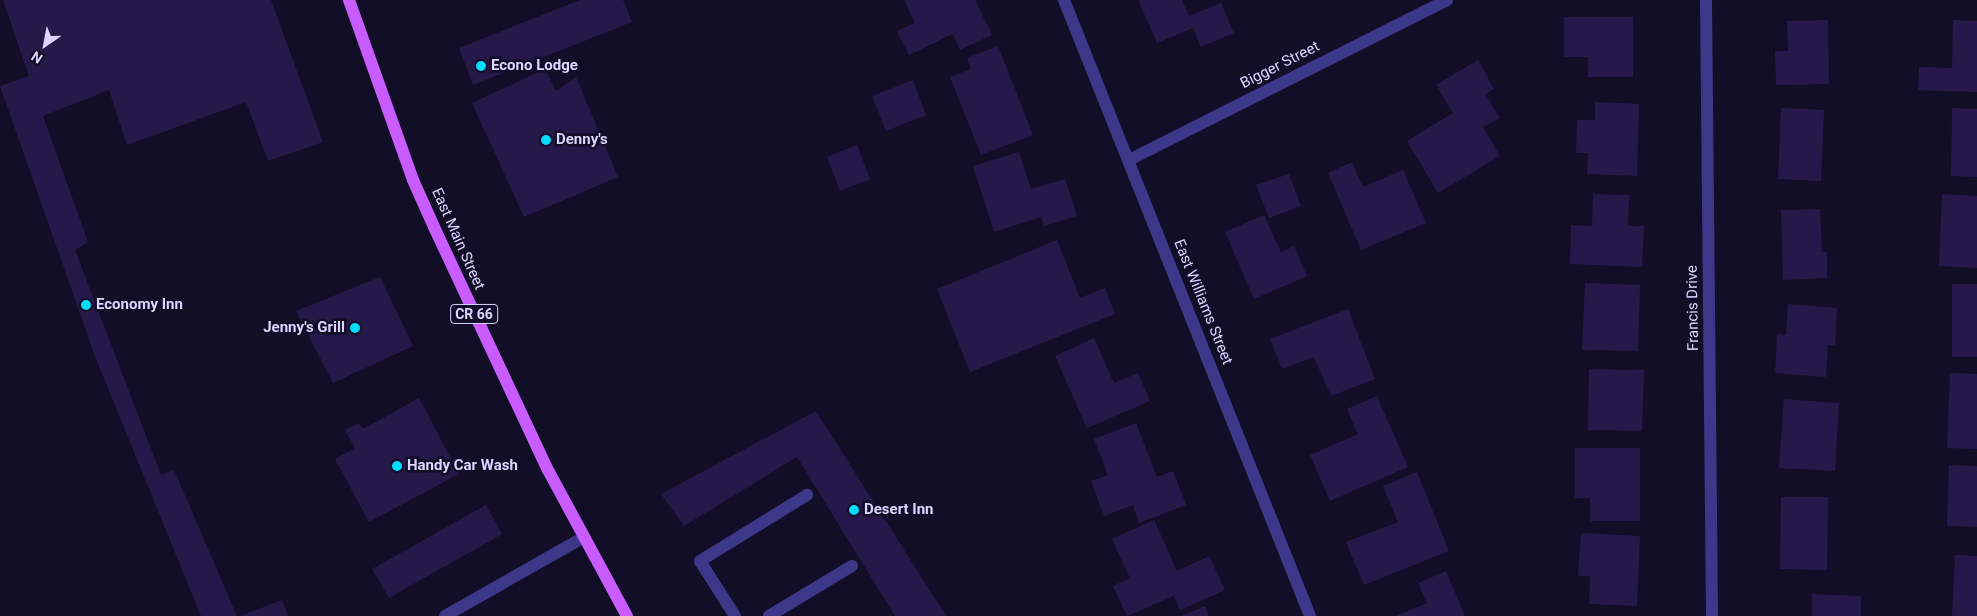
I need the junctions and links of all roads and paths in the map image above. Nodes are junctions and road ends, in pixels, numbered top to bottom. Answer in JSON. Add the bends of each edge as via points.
{"nodes":[{"id":1,"x":349,"y":0,"type":"edge"},
{"id":2,"x":1064,"y":0,"type":"edge"},
{"id":3,"x":1447,"y":0,"type":"edge"},
{"id":4,"x":1706,"y":0,"type":"edge"},
{"id":5,"x":1129,"y":160,"type":"junction"},
{"id":6,"x":807,"y":495,"type":"dead end"},
{"id":7,"x":584,"y":537,"type":"junction"},
{"id":8,"x":852,"y":566,"type":"dead end"},
{"id":9,"x":446,"y":616,"type":"edge"},
{"id":10,"x":627,"y":616,"type":"edge"},
{"id":11,"x":735,"y":616,"type":"edge"},
{"id":12,"x":769,"y":616,"type":"edge"},
{"id":13,"x":1310,"y":616,"type":"edge"},
{"id":14,"x":1712,"y":616,"type":"edge"}],
"edges":[{"from":1,"to":7,"type":"main road","name":"East Main Street","number":"CR 66","via":[[413,180],[486,342]]},
{"from":2,"to":5,"type":"street","name":"East Williams Street"},
{"from":3,"to":5,"type":"street","name":"Bigger Street"},
{"from":4,"to":14,"type":"street","name":"Francis Drive"},
{"from":5,"to":13,"type":"street","name":"East Williams Street"},
{"from":6,"to":11,"type":"street","via":[[700,561]]},
{"from":7,"to":9,"type":"street"},
{"from":7,"to":10,"type":"main road","name":"East Main Street","number":"CR 66"},
{"from":8,"to":12,"type":"street"}]}
